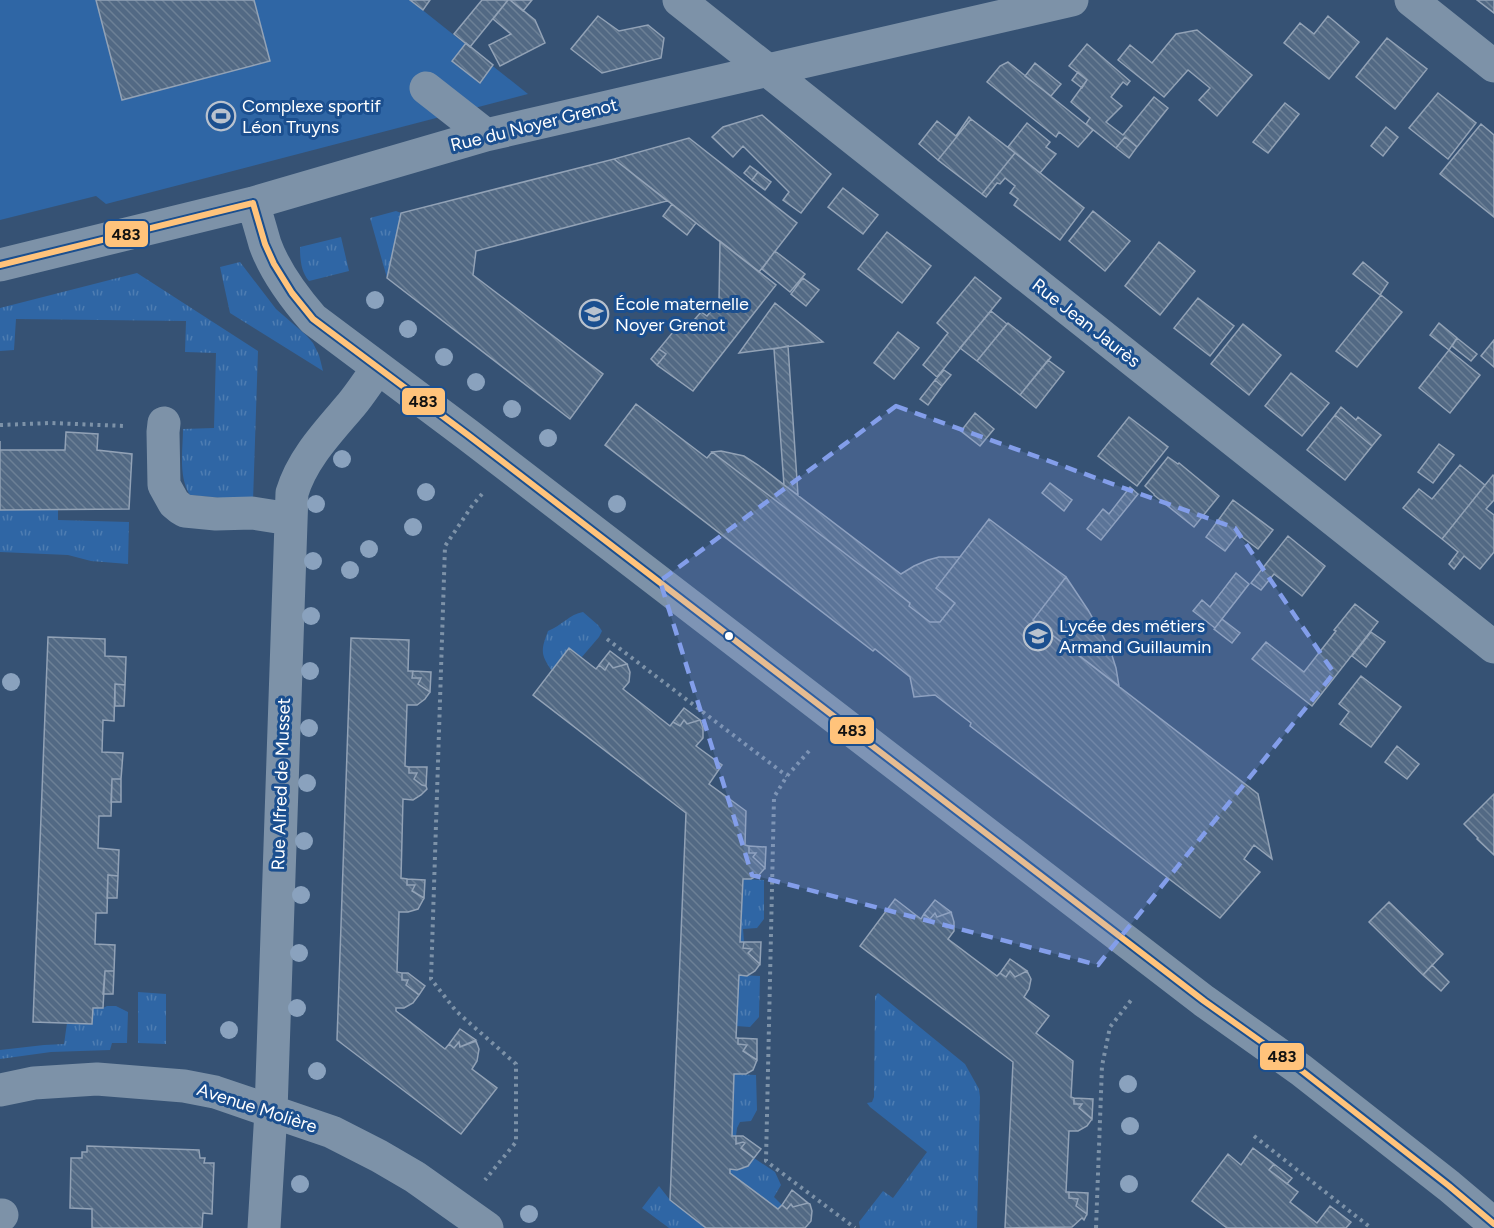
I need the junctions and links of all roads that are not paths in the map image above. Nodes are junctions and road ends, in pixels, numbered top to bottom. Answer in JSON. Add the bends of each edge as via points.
{"nodes":[{"id":1,"x":679,"y":0,"type":"edge"},
{"id":2,"x":1072,"y":0,"type":"edge"},
{"id":3,"x":1411,"y":0,"type":"edge"},
{"id":4,"x":1494,"y":66,"type":"edge"},
{"id":5,"x":767,"y":70,"type":"junction"},
{"id":6,"x":426,"y":88,"type":"dead end"},
{"id":7,"x":486,"y":135,"type":"junction"},
{"id":8,"x":253,"y":203,"type":"junction"},
{"id":9,"x":0,"y":266,"type":"edge"},
{"id":10,"x":378,"y":368,"type":"junction"},
{"id":11,"x":164,"y":428,"type":"road end"},
{"id":12,"x":290,"y":519,"type":"junction"},
{"id":13,"x":1494,"y":647,"type":"edge"},
{"id":14,"x":0,"y":1090,"type":"edge"},
{"id":15,"x":271,"y":1111,"type":"junction"},
{"id":16,"x":1494,"y":1224,"type":"edge"},
{"id":17,"x":264,"y":1228,"type":"edge"},
{"id":18,"x":487,"y":1228,"type":"edge"}],
"edges":[{"from":1,"to":5,"type":"street","name":"Rue Jean Jaurès"},
{"from":2,"to":5,"type":"street","name":"Rue du Noyer Grenot"},
{"from":3,"to":4,"type":"street"},
{"from":5,"to":7,"type":"street","name":"Rue du Noyer Grenot"},
{"from":5,"to":13,"type":"street","name":"Rue Jean Jaurès"},
{"from":6,"to":7,"type":"street"},
{"from":7,"to":8,"type":"street","name":"Rue du Noyer Grenot"},
{"from":8,"to":9,"type":"street","name":"Rue du Noyer Grenot"},
{"from":8,"to":10,"type":"street","via":[[273,263],[296,300],[313,319]]},
{"from":10,"to":12,"type":"street","name":"Rue Alfred de Musset","via":[[320,441],[296,480]]},
{"from":10,"to":16,"type":"street","via":[[1204,1001],[1310,1077]]},
{"from":11,"to":12,"type":"street","via":[[164,485],[180,508]]},
{"from":12,"to":15,"type":"street","name":"Rue Alfred de Musset"},
{"from":14,"to":15,"type":"street","name":"Avenue Molière","via":[[34,1083],[97,1079],[140,1082],[215,1092]]},
{"from":15,"to":17,"type":"street","name":"Rue Alfred de Musset"},
{"from":15,"to":18,"type":"street","name":"Avenue Molière","via":[[332,1132],[379,1156]]}]}
